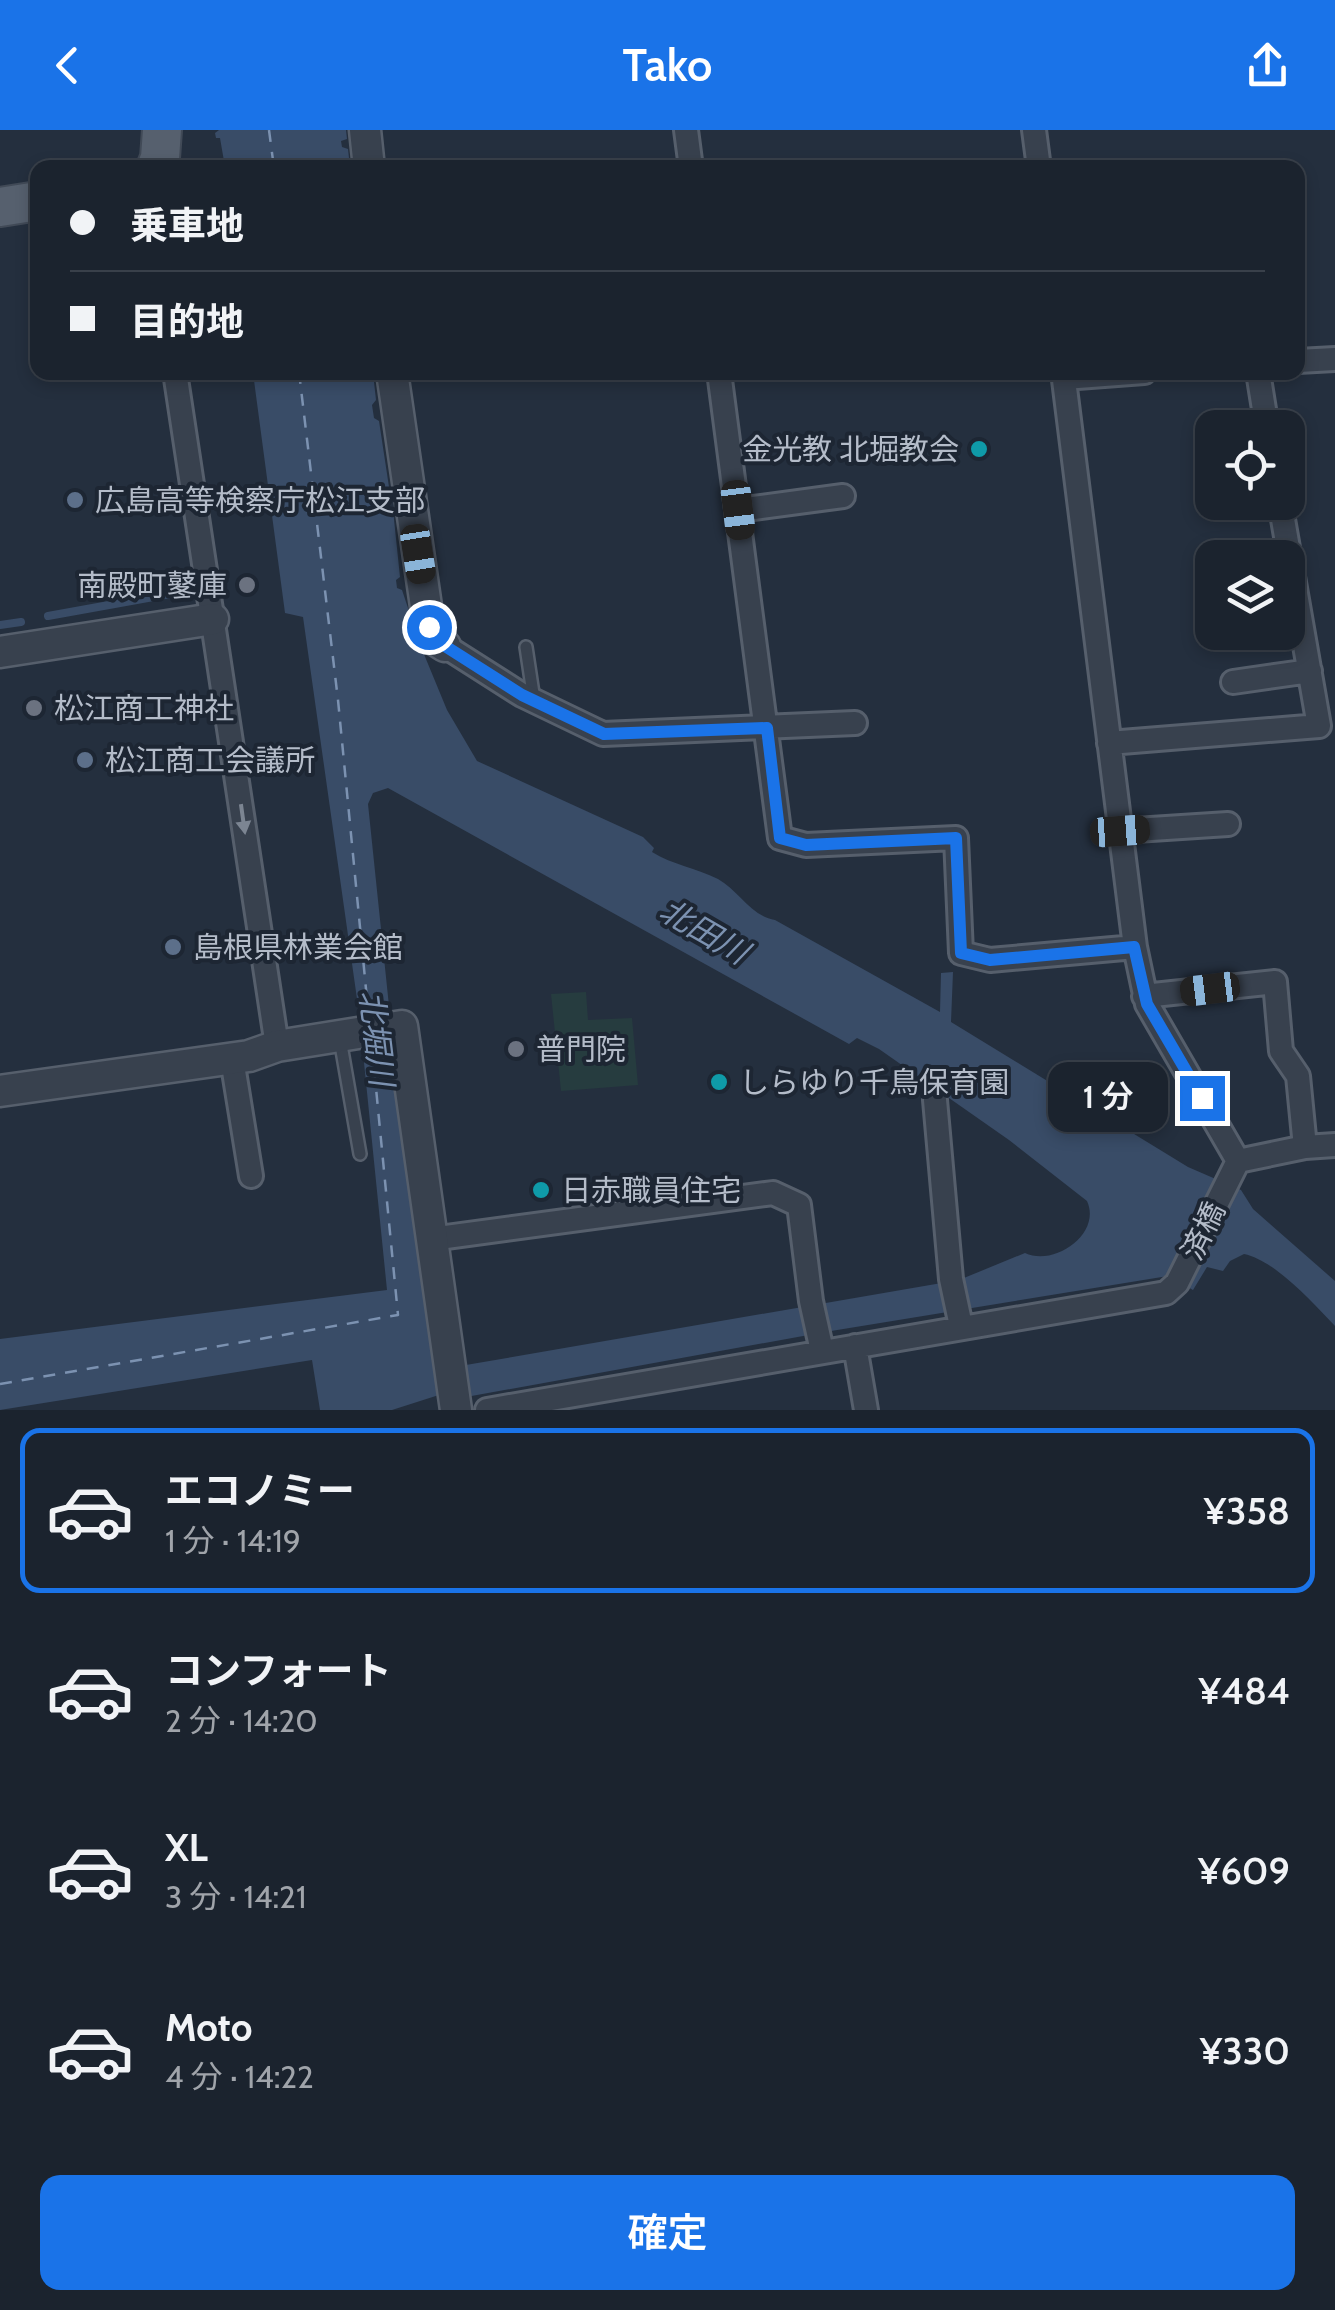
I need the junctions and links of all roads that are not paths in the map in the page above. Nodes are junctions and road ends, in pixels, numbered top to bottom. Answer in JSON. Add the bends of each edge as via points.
{"nodes":[{"id":1,"x":162,"y":130,"type":"edge"},
{"id":2,"x":365,"y":130,"type":"edge"},
{"id":3,"x":686,"y":130,"type":"edge"},
{"id":4,"x":1034,"y":130,"type":"edge"},
{"id":5,"x":159,"y":160,"type":"edge"},
{"id":6,"x":368,"y":160,"type":"edge"},
{"id":7,"x":690,"y":160,"type":"edge"},
{"id":8,"x":1038,"y":160,"type":"edge"},
{"id":9,"x":30,"y":202,"type":"edge"},
{"id":10,"x":0,"y":206,"type":"edge"},
{"id":11,"x":1335,"y":358,"type":"edge"},
{"id":12,"x":1305,"y":360,"type":"edge"},
{"id":13,"x":176,"y":380,"type":"edge"},
{"id":14,"x":393,"y":380,"type":"edge"},
{"id":15,"x":720,"y":380,"type":"edge"},
{"id":16,"x":1065,"y":380,"type":"edge"},
{"id":17,"x":1259,"y":380,"type":"edge"},
{"id":18,"x":1264,"y":410,"type":"edge"},
{"id":19,"x":843,"y":496,"type":"dead end"},
{"id":20,"x":738,"y":510,"type":"junction"},
{"id":21,"x":1283,"y":520,"type":"edge"},
{"id":22,"x":213,"y":619,"type":"junction"},
{"id":23,"x":445,"y":646,"type":"joint"},
{"id":24,"x":526,"y":646,"type":"dead end"},
{"id":25,"x":0,"y":652,"type":"edge"},
{"id":26,"x":1310,"y":671,"type":"junction"},
{"id":27,"x":1232,"y":682,"type":"dead end"},
{"id":28,"x":534,"y":700,"type":"junction"},
{"id":29,"x":855,"y":723,"type":"dead end"},
{"id":30,"x":767,"y":728,"type":"junction"},
{"id":31,"x":1109,"y":743,"type":"junction"},
{"id":32,"x":1228,"y":824,"type":"dead end"},
{"id":33,"x":1120,"y":831,"type":"junction"},
{"id":34,"x":1134,"y":947,"type":"junction"},
{"id":35,"x":1144,"y":996,"type":"junction"},
{"id":36,"x":348,"y":1034,"type":"junction"},
{"id":37,"x":277,"y":1046,"type":"junction"},
{"id":38,"x":232,"y":1058,"type":"junction"},
{"id":39,"x":0,"y":1091,"type":"edge"},
{"id":40,"x":935,"y":1100,"type":"dead end"},
{"id":41,"x":1335,"y":1145,"type":"edge"},
{"id":42,"x":1305,"y":1147,"type":"junction"},
{"id":43,"x":360,"y":1154,"type":"dead end"},
{"id":44,"x":1234,"y":1170,"type":"junction"},
{"id":45,"x":250,"y":1176,"type":"dead end"},
{"id":46,"x":430,"y":1239,"type":"junction"},
{"id":47,"x":959,"y":1319,"type":"junction"},
{"id":48,"x":820,"y":1343,"type":"junction"},
{"id":49,"x":855,"y":1346,"type":"junction"},
{"id":50,"x":455,"y":1404,"type":"edge"},
{"id":51,"x":487,"y":1410,"type":"edge"},
{"id":52,"x":866,"y":1410,"type":"edge"}],
"edges":[{"from":1,"to":5,"type":"main road"},
{"from":2,"to":6,"type":"street"},
{"from":3,"to":7,"type":"street"},
{"from":4,"to":8,"type":"street"},
{"from":9,"to":10,"type":"main road"},
{"from":11,"to":12,"type":"street"},
{"from":13,"to":22,"type":"street"},
{"from":14,"to":23,"type":"street","via":[[429,627]]},
{"from":15,"to":20,"type":"street"},
{"from":16,"to":31,"type":"street"},
{"from":17,"to":18,"type":"street"},
{"from":19,"to":20,"type":"street"},
{"from":20,"to":30,"type":"street"},
{"from":21,"to":26,"type":"street"},
{"from":22,"to":25,"type":"street"},
{"from":22,"to":37,"type":"street","one_way":true},
{"from":23,"to":28,"type":"street"},
{"from":24,"to":28,"type":"lane"},
{"from":26,"to":27,"type":"street"},
{"from":26,"to":31,"type":"street","via":[[1319,726]]},
{"from":28,"to":30,"type":"street","via":[[604,734]]},
{"from":29,"to":30,"type":"street"},
{"from":30,"to":34,"type":"street","via":[[780,838],[806,845],[956,838],[961,953],[990,960]]},
{"from":31,"to":33,"type":"street"},
{"from":32,"to":33,"type":"street"},
{"from":33,"to":34,"type":"street"},
{"from":34,"to":35,"type":"street"},
{"from":35,"to":42,"type":"street","via":[[1275,982],[1280,1052],[1298,1076]]},
{"from":35,"to":44,"type":"street"},
{"from":36,"to":37,"type":"street"},
{"from":36,"to":43,"type":"lane"},
{"from":36,"to":46,"type":"street","via":[[402,1026]]},
{"from":37,"to":38,"type":"street"},
{"from":38,"to":39,"type":"street"},
{"from":38,"to":45,"type":"street"},
{"from":40,"to":47,"type":"street"},
{"from":41,"to":42,"type":"street"},
{"from":42,"to":44,"type":"street"},
{"from":44,"to":47,"type":"street","name":"済橋","via":[[1177,1284],[1166,1293]]},
{"from":46,"to":48,"type":"street","via":[[773,1193],[799,1205]]},
{"from":46,"to":50,"type":"street"},
{"from":47,"to":49,"type":"street"},
{"from":48,"to":49,"type":"street"},
{"from":48,"to":51,"type":"street"},
{"from":49,"to":52,"type":"street"}]}
